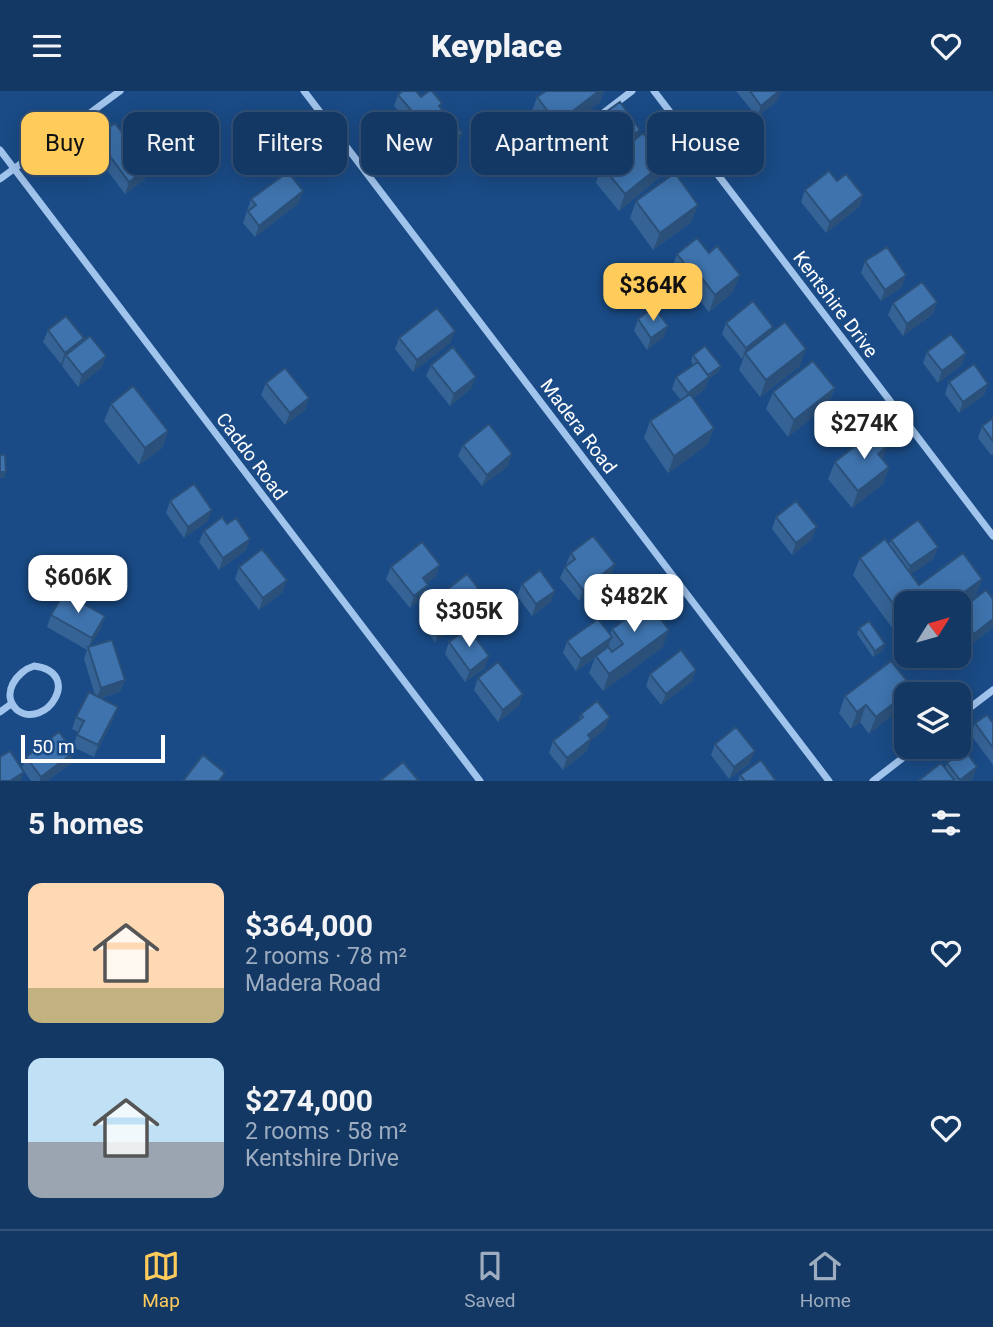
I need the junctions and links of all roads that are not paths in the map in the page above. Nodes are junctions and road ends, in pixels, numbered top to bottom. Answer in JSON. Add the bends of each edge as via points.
{"nodes":[{"id":1,"x":120,"y":91,"type":"edge"},
{"id":2,"x":304,"y":91,"type":"edge"},
{"id":3,"x":632,"y":91,"type":"edge"},
{"id":4,"x":654,"y":91,"type":"edge"},
{"id":5,"x":605,"y":112,"type":"edge"},
{"id":6,"x":0,"y":150,"type":"edge"},
{"id":7,"x":14,"y":168,"type":"junction"},
{"id":8,"x":0,"y":179,"type":"edge"},
{"id":9,"x":993,"y":535,"type":"edge"},
{"id":10,"x":993,"y":690,"type":"edge"},
{"id":11,"x":11,"y":704,"type":"junction"},
{"id":12,"x":971,"y":707,"type":"edge"},
{"id":13,"x":0,"y":712,"type":"edge"},
{"id":14,"x":901,"y":759,"type":"edge"},
{"id":15,"x":480,"y":781,"type":"edge"},
{"id":16,"x":829,"y":781,"type":"edge"},
{"id":17,"x":873,"y":781,"type":"edge"}],
"edges":[{"from":1,"to":7,"type":"street"},
{"from":2,"to":16,"type":"street","name":"Madera Road"},
{"from":3,"to":5,"type":"street"},
{"from":4,"to":9,"type":"street","name":"Kentshire Drive"},
{"from":6,"to":7,"type":"street","name":"Caddo Road"},
{"from":7,"to":8,"type":"street"},
{"from":7,"to":15,"type":"street","name":"Caddo Road"},
{"from":10,"to":12,"type":"street"},
{"from":11,"to":11,"type":"street","via":[[24,714],[42,712],[56,698],[57,679],[44,667],[24,669],[10,684]]},
{"from":11,"to":13,"type":"street"},
{"from":14,"to":17,"type":"street"}]}
